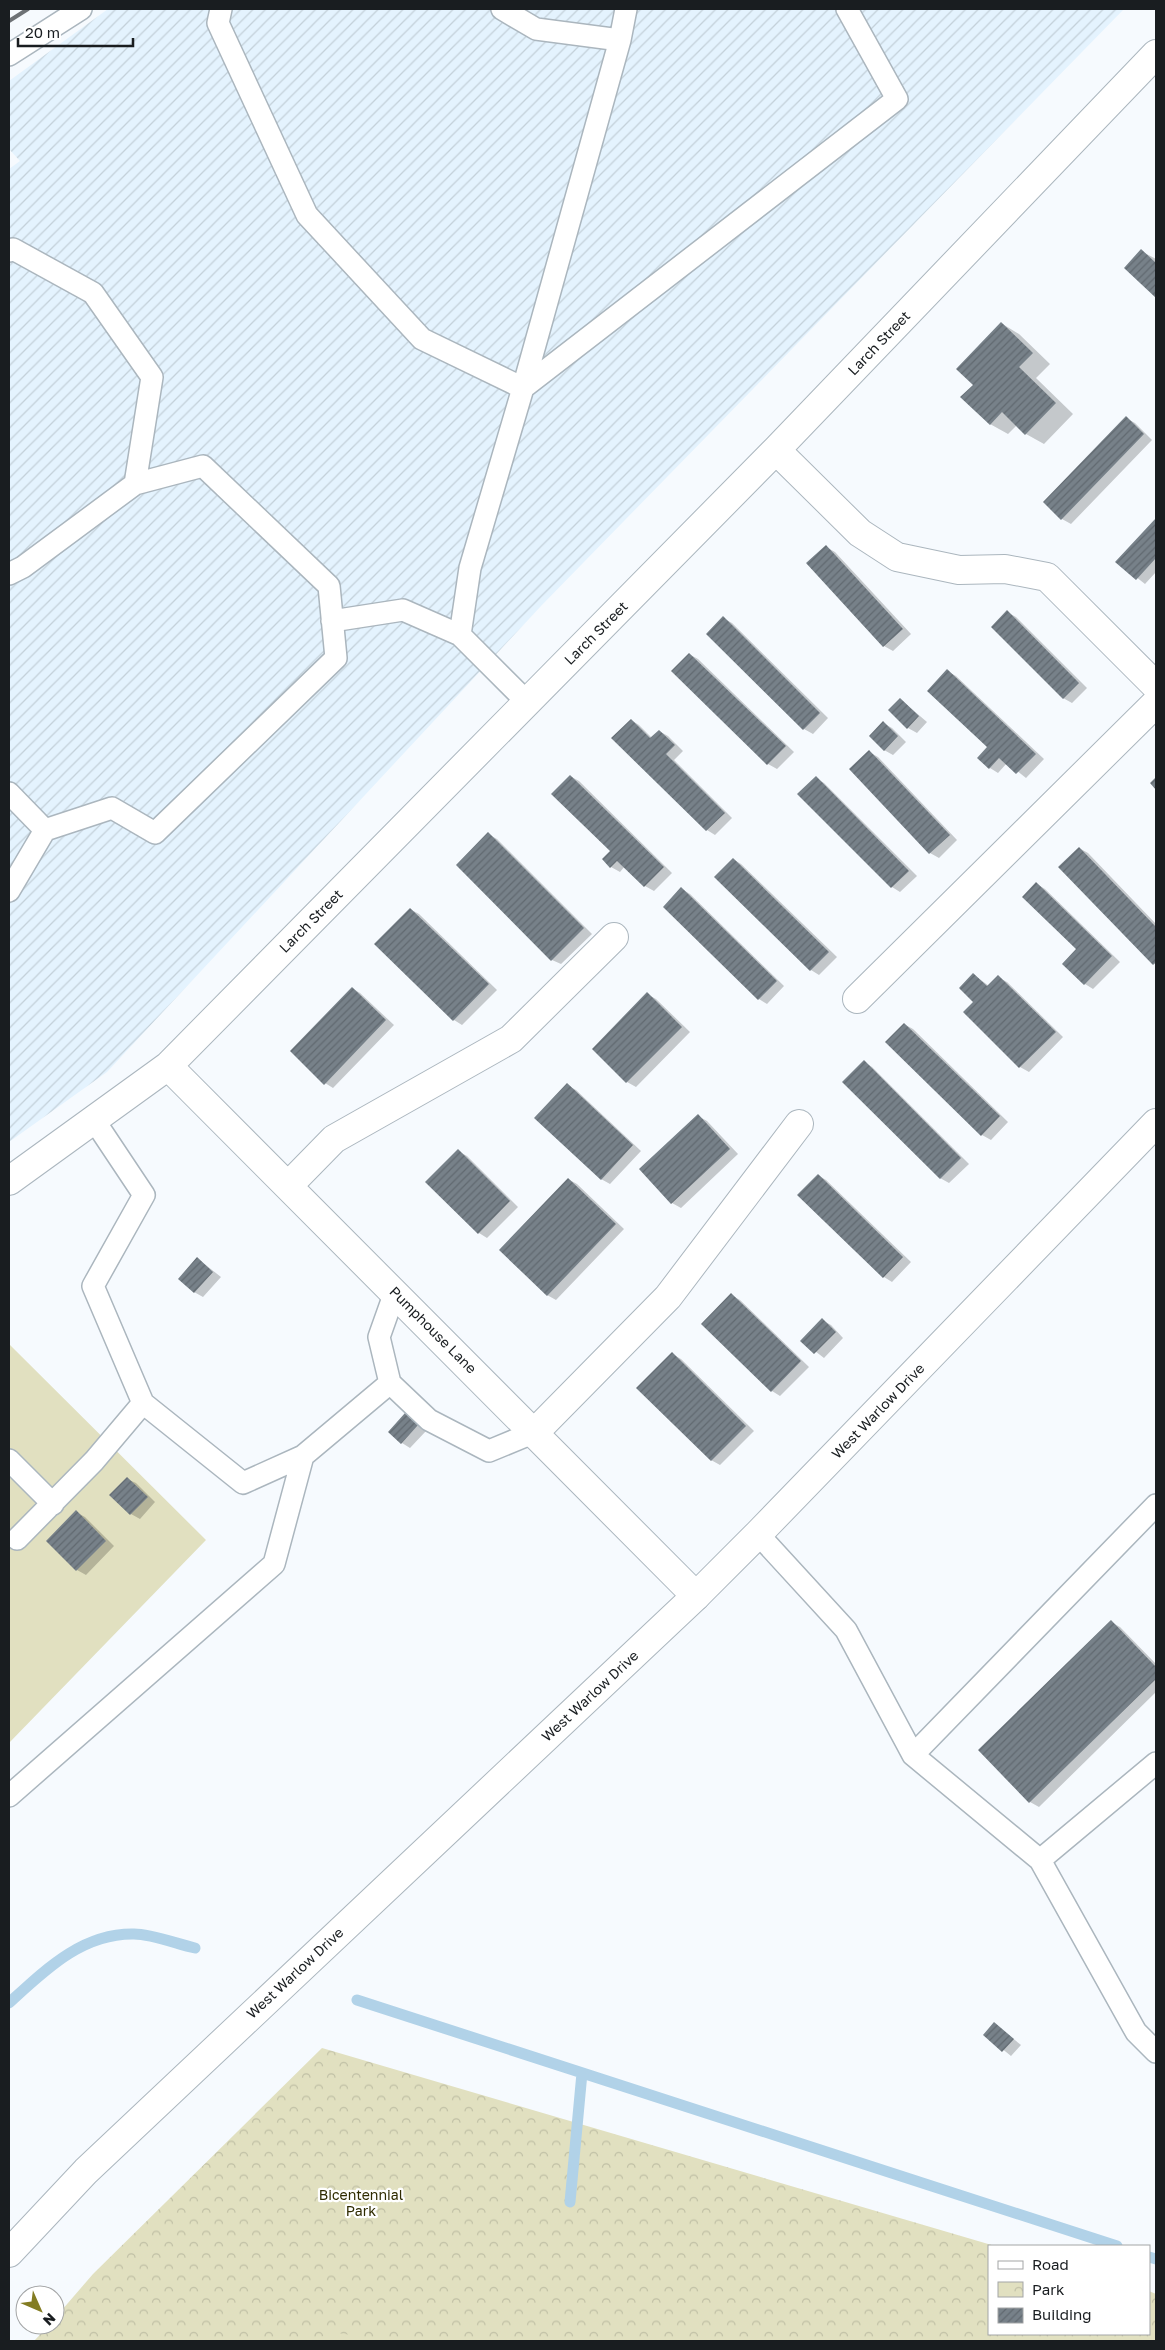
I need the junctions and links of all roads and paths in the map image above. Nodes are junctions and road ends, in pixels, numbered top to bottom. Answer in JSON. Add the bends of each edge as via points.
{"nodes":[{"id":1,"x":81,"y":9,"type":"edge"},
{"id":2,"x":221,"y":9,"type":"edge"},
{"id":3,"x":502,"y":9,"type":"edge"},
{"id":4,"x":626,"y":9,"type":"edge"},
{"id":5,"x":847,"y":9,"type":"edge"},
{"id":6,"x":620,"y":40,"type":"junction"},
{"id":7,"x":1156,"y":54,"type":"edge"},
{"id":8,"x":9,"y":56,"type":"edge"},
{"id":9,"x":9,"y":251,"type":"edge"},
{"id":10,"x":523,"y":388,"type":"junction"},
{"id":11,"x":776,"y":450,"type":"junction"},
{"id":12,"x":135,"y":484,"type":"junction"},
{"id":13,"x":9,"y":574,"type":"edge"},
{"id":14,"x":332,"y":621,"type":"junction"},
{"id":15,"x":460,"y":635,"type":"junction"},
{"id":16,"x":1156,"y":686,"type":"edge"},
{"id":17,"x":528,"y":702,"type":"junction"},
{"id":18,"x":1156,"y":703,"type":"edge"},
{"id":19,"x":9,"y":793,"type":"edge"},
{"id":20,"x":45,"y":830,"type":"junction"},
{"id":21,"x":9,"y":891,"type":"edge"},
{"id":22,"x":614,"y":937,"type":"dead end"},
{"id":23,"x":857,"y":999,"type":"dead end"},
{"id":24,"x":168,"y":1066,"type":"junction"},
{"id":25,"x":94,"y":1120,"type":"junction"},
{"id":26,"x":1156,"y":1123,"type":"edge"},
{"id":27,"x":799,"y":1124,"type":"dead end"},
{"id":28,"x":9,"y":1181,"type":"edge"},
{"id":29,"x":288,"y":1186,"type":"junction"},
{"id":30,"x":395,"y":1292,"type":"junction"},
{"id":31,"x":390,"y":1383,"type":"junction"},
{"id":32,"x":143,"y":1403,"type":"junction"},
{"id":33,"x":535,"y":1432,"type":"junction"},
{"id":34,"x":303,"y":1456,"type":"junction"},
{"id":35,"x":9,"y":1460,"type":"edge"},
{"id":36,"x":53,"y":1504,"type":"junction"},
{"id":37,"x":1156,"y":1505,"type":"edge"},
{"id":38,"x":758,"y":1534,"type":"junction"},
{"id":39,"x":17,"y":1539,"type":"dead end"},
{"id":40,"x":696,"y":1596,"type":"junction"},
{"id":41,"x":913,"y":1755,"type":"junction"},
{"id":42,"x":1156,"y":1764,"type":"edge"},
{"id":43,"x":9,"y":1796,"type":"edge"},
{"id":44,"x":1040,"y":1860,"type":"junction"},
{"id":45,"x":1156,"y":2052,"type":"edge"},
{"id":46,"x":9,"y":2253,"type":"edge"}],
"edges":[{"from":1,"to":8,"type":"lane"},
{"from":2,"to":10,"type":"lane","via":[[218,23],[307,215],[422,339]]},
{"from":3,"to":6,"type":"lane","via":[[536,30]]},
{"from":4,"to":6,"type":"lane"},
{"from":5,"to":10,"type":"lane","via":[[897,99]]},
{"from":6,"to":10,"type":"lane"},
{"from":7,"to":11,"type":"street","name":"Larch Street"},
{"from":9,"to":12,"type":"lane","via":[[13,249],[93,292],[152,377]]},
{"from":10,"to":15,"type":"lane","via":[[470,568]]},
{"from":11,"to":16,"type":"street","via":[[860,532],[897,557],[959,570],[1005,569],[1047,577]]},
{"from":11,"to":17,"type":"street","name":"Larch Street"},
{"from":12,"to":13,"type":"lane"},
{"from":12,"to":14,"type":"lane","via":[[203,466],[329,586]]},
{"from":14,"to":15,"type":"lane","via":[[403,610]]},
{"from":14,"to":20,"type":"lane","via":[[336,658],[155,833],[112,808]]},
{"from":15,"to":17,"type":"lane"},
{"from":17,"to":24,"type":"street","name":"Larch Street"},
{"from":18,"to":23,"type":"street"},
{"from":19,"to":20,"type":"lane"},
{"from":20,"to":21,"type":"lane"},
{"from":22,"to":29,"type":"street","via":[[511,1039],[334,1140]]},
{"from":24,"to":25,"type":"street","name":"Larch Street"},
{"from":24,"to":29,"type":"street","name":"Pumphouse Lane"},
{"from":25,"to":28,"type":"street","name":"Larch Street"},
{"from":25,"to":32,"type":"lane","via":[[144,1195],[93,1286]]},
{"from":26,"to":38,"type":"street","name":"West Warlow Drive"},
{"from":27,"to":33,"type":"street","via":[[668,1296]]},
{"from":29,"to":30,"type":"street","name":"Pumphouse Lane"},
{"from":30,"to":31,"type":"lane","via":[[379,1338]]},
{"from":30,"to":33,"type":"street","name":"Pumphouse Lane"},
{"from":31,"to":33,"type":"lane","via":[[429,1420],[489,1451]]},
{"from":31,"to":34,"type":"lane"},
{"from":32,"to":34,"type":"lane","via":[[243,1483]]},
{"from":32,"to":36,"type":"lane"},
{"from":33,"to":40,"type":"street","name":"Pumphouse Lane"},
{"from":34,"to":43,"type":"lane","via":[[274,1564]]},
{"from":35,"to":36,"type":"lane"},
{"from":36,"to":39,"type":"lane"},
{"from":37,"to":41,"type":"lane"},
{"from":38,"to":40,"type":"street","name":"West Warlow Drive"},
{"from":38,"to":41,"type":"lane","via":[[846,1630]]},
{"from":40,"to":46,"type":"street","name":"West Warlow Drive","via":[[86,2171]]},
{"from":41,"to":44,"type":"lane"},
{"from":42,"to":44,"type":"lane"},
{"from":44,"to":45,"type":"lane","via":[[1136,2032]]}]}
